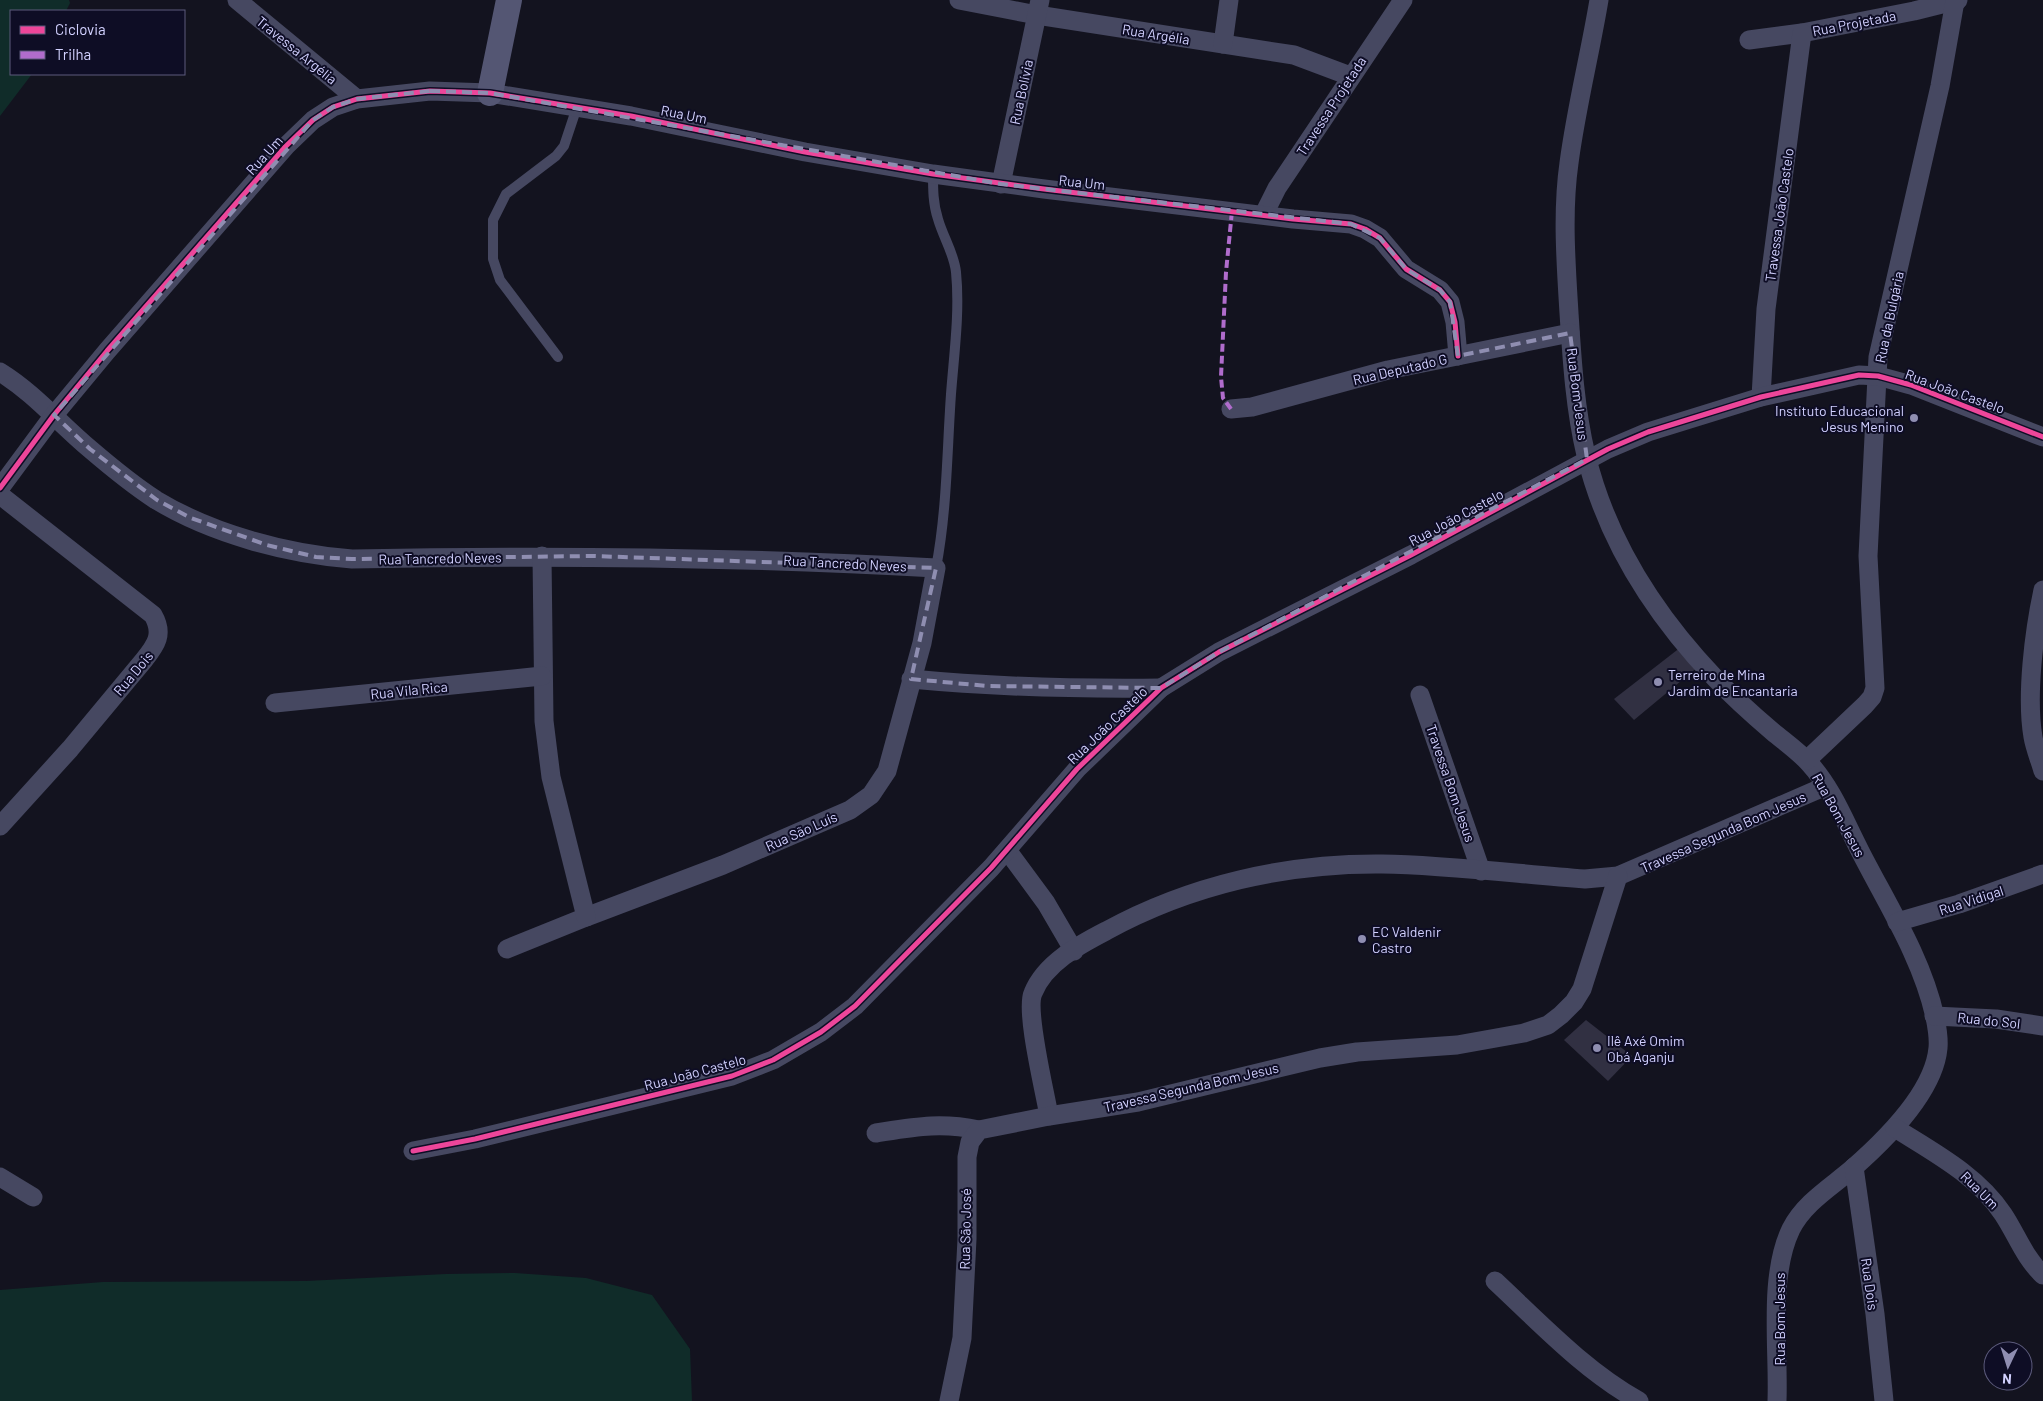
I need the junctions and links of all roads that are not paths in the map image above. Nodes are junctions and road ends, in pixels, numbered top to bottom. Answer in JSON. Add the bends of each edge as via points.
{"nodes":[{"id":1,"x":237,"y":0,"type":"edge"},
{"id":2,"x":509,"y":0,"type":"edge"},
{"id":3,"x":959,"y":0,"type":"edge"},
{"id":4,"x":1230,"y":0,"type":"edge"},
{"id":5,"x":1403,"y":0,"type":"edge"},
{"id":6,"x":1599,"y":0,"type":"edge"},
{"id":7,"x":1957,"y":1,"type":"edge"},
{"id":8,"x":1039,"y":8,"type":"edge"},
{"id":9,"x":1802,"y":33,"type":"junction"},
{"id":10,"x":1749,"y":40,"type":"dead end"},
{"id":11,"x":1223,"y":44,"type":"junction"},
{"id":12,"x":1350,"y":76,"type":"junction"},
{"id":13,"x":490,"y":93,"type":"junction"},
{"id":14,"x":356,"y":99,"type":"junction"},
{"id":15,"x":577,"y":107,"type":"junction"},
{"id":16,"x":933,"y":174,"type":"junction"},
{"id":17,"x":1001,"y":184,"type":"junction"},
{"id":18,"x":1264,"y":214,"type":"junction"},
{"id":19,"x":1570,"y":333,"type":"junction"},
{"id":20,"x":1458,"y":356,"type":"junction"},
{"id":21,"x":558,"y":357,"type":"dead end"},
{"id":22,"x":0,"y":372,"type":"edge"},
{"id":23,"x":1878,"y":376,"type":"junction"},
{"id":24,"x":1761,"y":397,"type":"junction"},
{"id":25,"x":1231,"y":408,"type":"dead end"},
{"id":26,"x":54,"y":415,"type":"junction"},
{"id":27,"x":2043,"y":437,"type":"edge"},
{"id":28,"x":1587,"y":459,"type":"junction"},
{"id":29,"x":0,"y":488,"type":"edge"},
{"id":30,"x":0,"y":495,"type":"edge"},
{"id":31,"x":542,"y":556,"type":"junction"},
{"id":32,"x":936,"y":568,"type":"junction"},
{"id":33,"x":2043,"y":590,"type":"edge"},
{"id":34,"x":542,"y":676,"type":"junction"},
{"id":35,"x":911,"y":680,"type":"junction"},
{"id":36,"x":1161,"y":688,"type":"junction"},
{"id":37,"x":1420,"y":695,"type":"dead end"},
{"id":38,"x":275,"y":703,"type":"dead end"},
{"id":39,"x":1807,"y":760,"type":"junction"},
{"id":40,"x":2043,"y":771,"type":"edge"},
{"id":41,"x":1826,"y":786,"type":"junction"},
{"id":42,"x":0,"y":826,"type":"edge"},
{"id":43,"x":1007,"y":850,"type":"junction"},
{"id":44,"x":1481,"y":871,"type":"junction"},
{"id":45,"x":2043,"y":874,"type":"edge"},
{"id":46,"x":1618,"y":876,"type":"junction"},
{"id":47,"x":586,"y":917,"type":"junction"},
{"id":48,"x":1898,"y":922,"type":"junction"},
{"id":49,"x":507,"y":950,"type":"dead end"},
{"id":50,"x":1074,"y":951,"type":"junction"},
{"id":51,"x":1934,"y":1016,"type":"junction"},
{"id":52,"x":2043,"y":1026,"type":"edge"},
{"id":53,"x":1049,"y":1116,"type":"junction"},
{"id":54,"x":1895,"y":1128,"type":"junction"},
{"id":55,"x":979,"y":1130,"type":"junction"},
{"id":56,"x":876,"y":1133,"type":"dead end"},
{"id":57,"x":412,"y":1151,"type":"dead end"},
{"id":58,"x":1854,"y":1167,"type":"junction"},
{"id":59,"x":0,"y":1177,"type":"edge"},
{"id":60,"x":33,"y":1197,"type":"dead end"},
{"id":61,"x":2043,"y":1275,"type":"edge"},
{"id":62,"x":1495,"y":1281,"type":"dead end"},
{"id":63,"x":949,"y":1401,"type":"edge"},
{"id":64,"x":1639,"y":1401,"type":"edge"},
{"id":65,"x":1777,"y":1401,"type":"edge"},
{"id":66,"x":1884,"y":1401,"type":"edge"}],
"edges":[{"from":1,"to":14,"type":"street","name":"Travessa Argélia"},
{"from":2,"to":13,"type":"street"},
{"from":3,"to":8,"type":"street","name":"Rua Argélia"},
{"from":4,"to":11,"type":"street"},
{"from":5,"to":12,"type":"street","name":"Travessa Projetada"},
{"from":6,"to":19,"type":"street","name":"Rua Bom Jesus","via":[[1568,166],[1566,210]]},
{"from":7,"to":9,"type":"street","name":"Rua Projetada"},
{"from":7,"to":23,"type":"street","name":"Rua da Bulgária","via":[[1882,337]]},
{"from":8,"to":11,"type":"street","name":"Rua Argélia"},
{"from":8,"to":17,"type":"street","name":"Rua Bolívia"},
{"from":9,"to":10,"type":"street","name":"Rua Projetada"},
{"from":9,"to":24,"type":"street","name":"Travessa João Castelo","via":[[1766,310]]},
{"from":11,"to":12,"type":"street","name":"Rua Argélia","via":[[1294,54]]},
{"from":12,"to":18,"type":"street","name":"Travessa Projetada","via":[[1277,188]]},
{"from":13,"to":14,"type":"street","name":"Rua Um","via":[[430,91]]},
{"from":13,"to":15,"type":"street","name":"Rua Um"},
{"from":14,"to":26,"type":"street","name":"Rua Um","via":[[333,107],[313,120],[286,146]]},
{"from":15,"to":16,"type":"street","name":"Rua Um"},
{"from":15,"to":21,"type":"lane","via":[[564,146],[556,156],[506,194],[493,220],[493,259],[500,280]]},
{"from":16,"to":17,"type":"street","name":"Rua Um"},
{"from":16,"to":32,"type":"lane","via":[[938,219],[956,271],[941,542]]},
{"from":17,"to":18,"type":"street","name":"Rua Um"},
{"from":18,"to":20,"type":"street","name":"Rua Um","via":[[1351,224],[1380,238],[1406,268],[1440,290],[1450,302]]},
{"from":19,"to":20,"type":"street","name":"Rua Deputado G"},
{"from":19,"to":28,"type":"street","name":"Rua Bom Jesus"},
{"from":20,"to":25,"type":"street","name":"Rua Deputado G","via":[[1388,370],[1252,407]]},
{"from":22,"to":26,"type":"street","name":"Rua Tancredo Neves"},
{"from":23,"to":24,"type":"street","name":"Rua João Castelo","via":[[1836,379]]},
{"from":23,"to":27,"type":"street","name":"Rua João Castelo","via":[[1956,401]]},
{"from":23,"to":39,"type":"street","name":"Rua da Bulgária","via":[[1868,556],[1875,688],[1865,705]]},
{"from":24,"to":28,"type":"street","name":"Rua João Castelo","via":[[1648,432]]},
{"from":26,"to":29,"type":"street","name":"Rua Um"},
{"from":26,"to":31,"type":"street","name":"Rua Tancredo Neves","via":[[90,449],[157,500],[191,518],[267,545],[316,556],[352,559]]},
{"from":28,"to":36,"type":"street","name":"Rua João Castelo","via":[[1411,555],[1219,652]]},
{"from":28,"to":39,"type":"street","name":"Rua Bom Jesus","via":[[1606,519],[1644,591],[1715,678]]},
{"from":30,"to":42,"type":"street","name":"Rua Dois","via":[[153,615],[160,632],[156,646]]},
{"from":31,"to":32,"type":"street","name":"Rua Tancredo Neves","via":[[821,561]]},
{"from":31,"to":34,"type":"street"},
{"from":32,"to":35,"type":"street","name":"Rua São Luís"},
{"from":33,"to":40,"type":"street","via":[[2031,714],[2033,738]]},
{"from":34,"to":38,"type":"street","name":"Rua Vila Rica"},
{"from":34,"to":47,"type":"street","via":[[551,777]]},
{"from":35,"to":36,"type":"street","via":[[997,687]]},
{"from":35,"to":47,"type":"street","name":"Rua São Luís","via":[[886,771],[880,784],[862,803],[723,865]]},
{"from":36,"to":43,"type":"street","name":"Rua João Castelo","via":[[1077,769]]},
{"from":37,"to":44,"type":"street","name":"Travessa Bom Jesus"},
{"from":39,"to":41,"type":"street","name":"Rua Bom Jesus"},
{"from":41,"to":46,"type":"street","name":"Travessa Segunda Bom Jesus"},
{"from":41,"to":48,"type":"street","name":"Rua Bom Jesus"},
{"from":43,"to":50,"type":"street","via":[[1046,903]]},
{"from":43,"to":57,"type":"street","name":"Rua João Castelo","via":[[855,1006],[821,1032],[773,1060],[732,1076]]},
{"from":44,"to":46,"type":"street","name":"Travessa Segunda Bom Jesus","via":[[1585,879]]},
{"from":44,"to":50,"type":"street","name":"Travessa Segunda Bom Jesus","via":[[1382,864],[1289,870],[1223,884],[1168,901],[1126,920]]},
{"from":45,"to":48,"type":"street","name":"Rua Vidigal"},
{"from":46,"to":53,"type":"street","name":"Travessa Segunda Bom Jesus","via":[[1582,989],[1574,1002],[1548,1024],[1524,1033],[1474,1042],[1320,1058],[1138,1102]]},
{"from":47,"to":49,"type":"street","name":"Rua São Luís"},
{"from":48,"to":51,"type":"street","name":"Rua Bom Jesus","via":[[1921,973]]},
{"from":50,"to":53,"type":"street","name":"Travessa Segunda Bom Jesus","via":[[1043,976],[1031,999],[1032,1023]]},
{"from":51,"to":52,"type":"street","name":"Rua do Sol","via":[[1996,1019]]},
{"from":51,"to":54,"type":"street","name":"Rua Bom Jesus","via":[[1938,1040],[1935,1061],[1914,1103]]},
{"from":53,"to":55,"type":"street"},
{"from":54,"to":58,"type":"street","name":"Rua Bom Jesus"},
{"from":54,"to":61,"type":"street","name":"Rua Um","via":[[1960,1170],[1984,1190],[2003,1214],[2030,1263]]},
{"from":55,"to":56,"type":"street","via":[[939,1124]]},
{"from":55,"to":63,"type":"street","name":"Rua São José","via":[[968,1150],[962,1338]]},
{"from":58,"to":65,"type":"street","name":"Rua Bom Jesus","via":[[1805,1208],[1793,1224],[1786,1242],[1777,1270]]},
{"from":58,"to":66,"type":"street","name":"Rua Dois"},
{"from":59,"to":60,"type":"street"},
{"from":62,"to":64,"type":"street","via":[[1569,1350]]}]}
